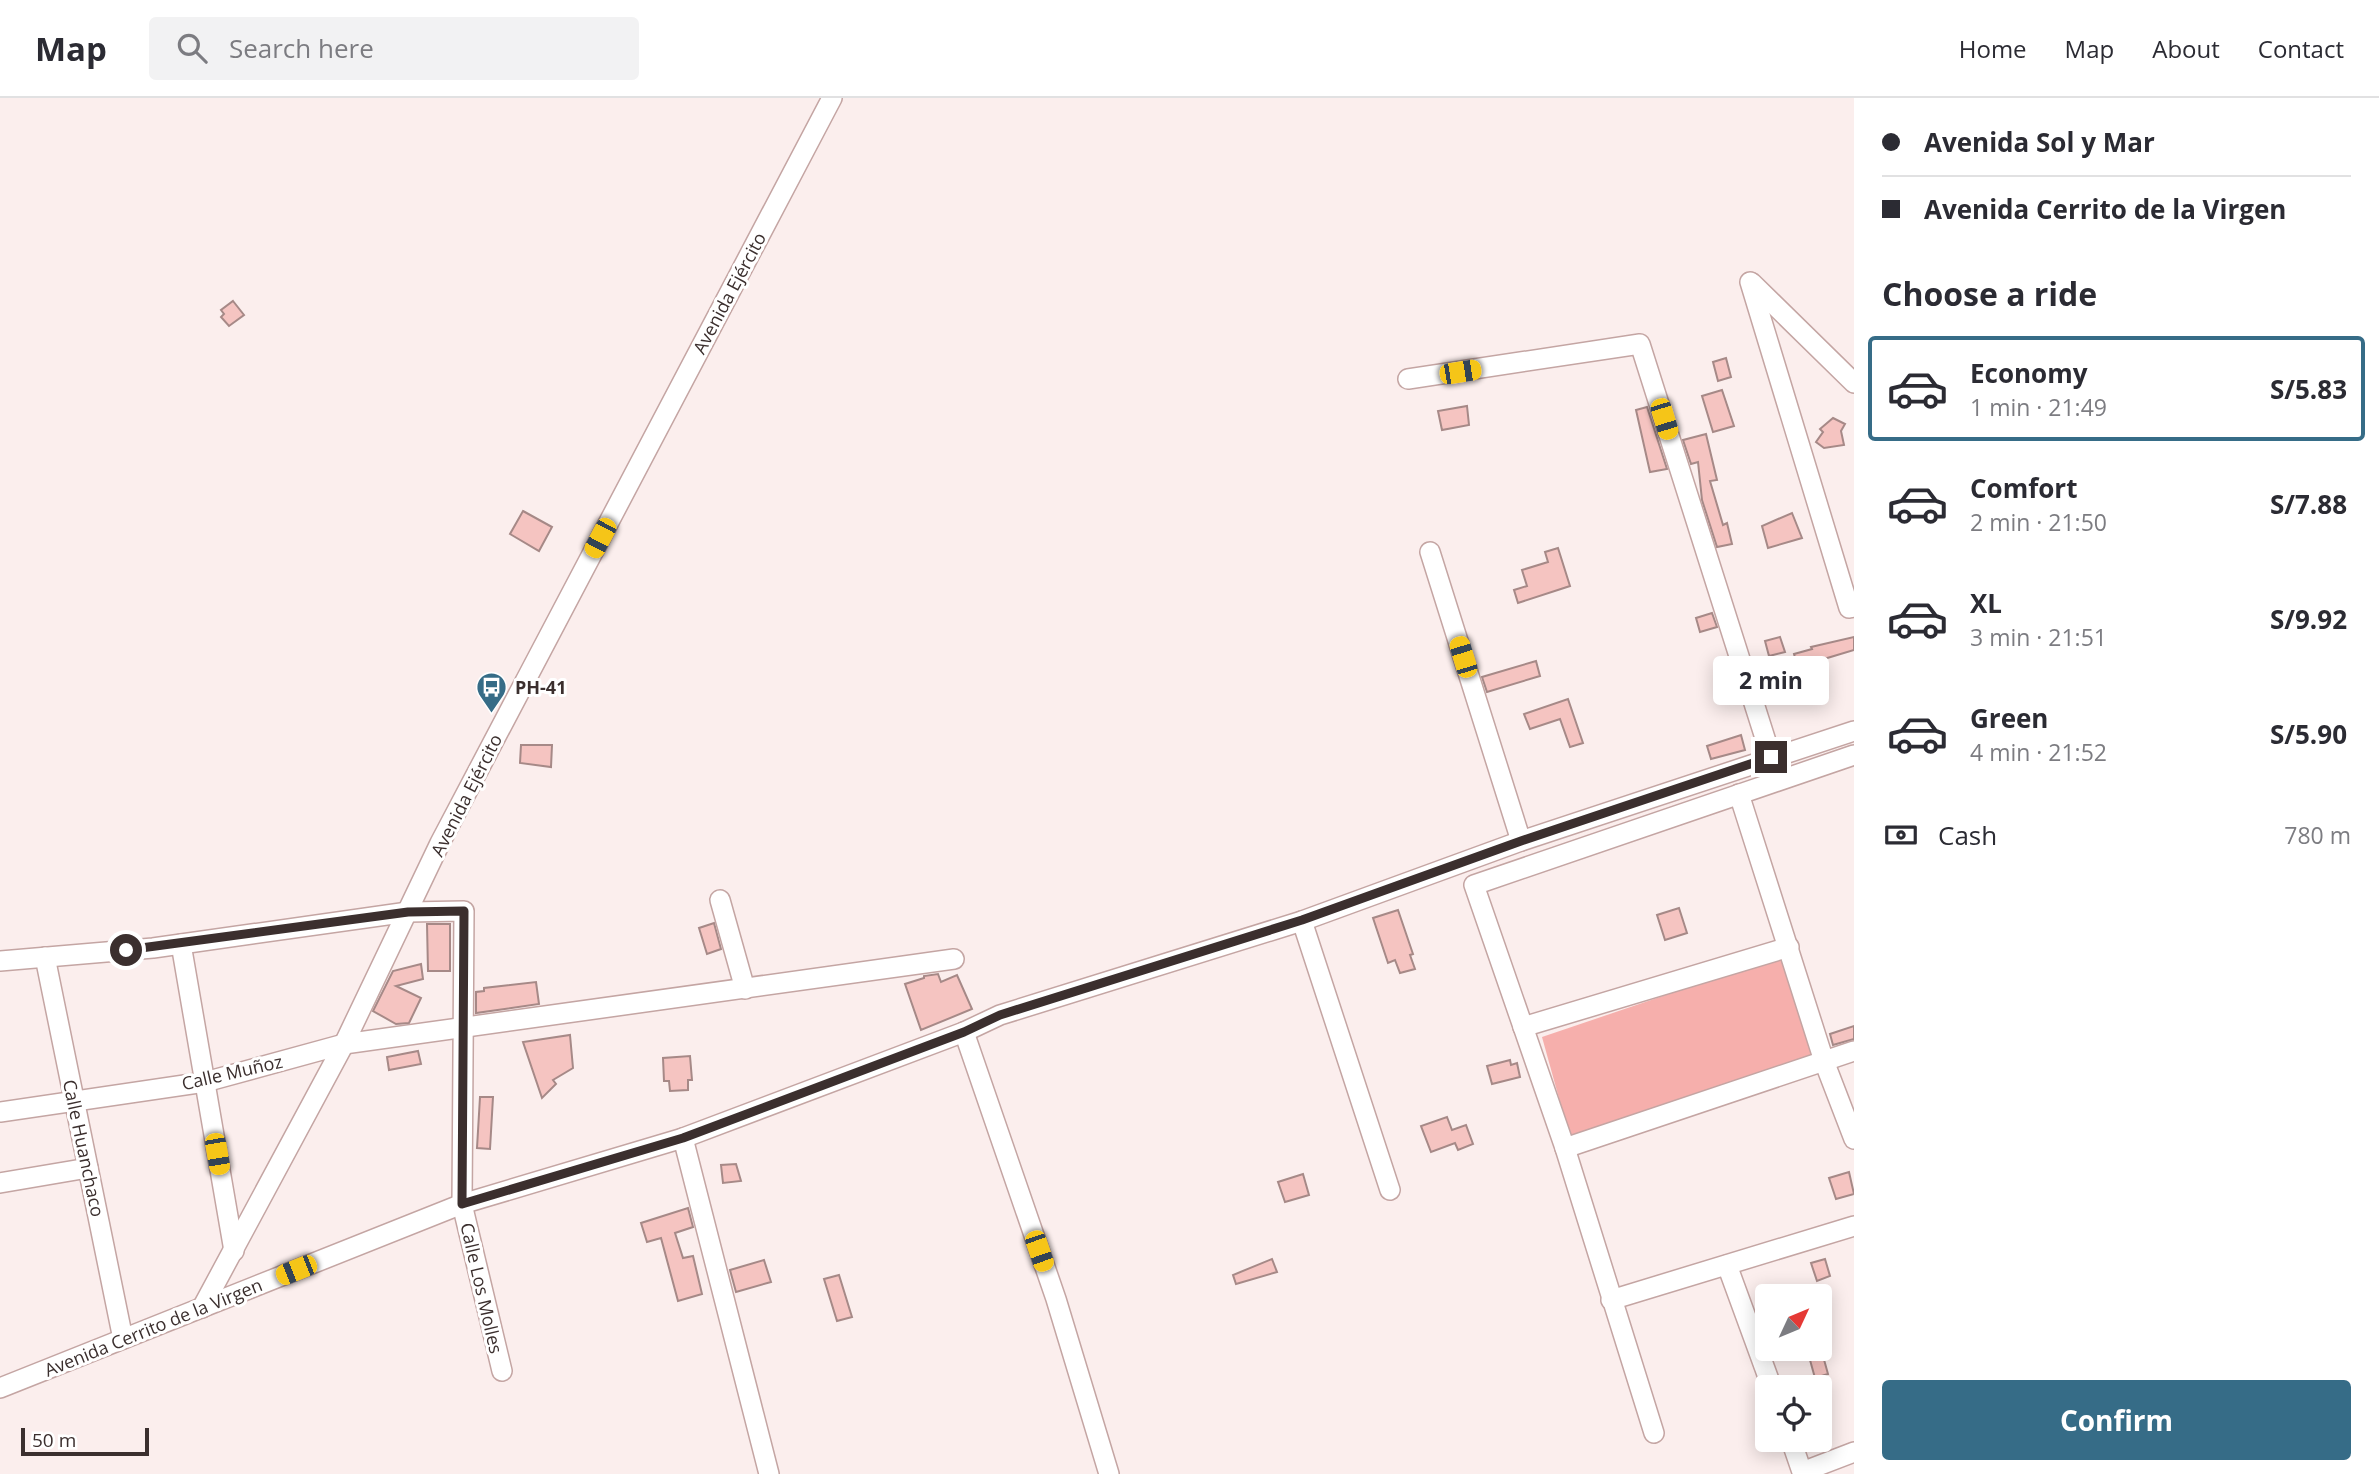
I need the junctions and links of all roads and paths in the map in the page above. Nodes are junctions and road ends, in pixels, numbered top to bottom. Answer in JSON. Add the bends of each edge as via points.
{"nodes":[{"id":1,"x":832,"y":98,"type":"edge"},
{"id":2,"x":1408,"y":379,"type":"dead end"},
{"id":3,"x":1854,"y":383,"type":"edge"},
{"id":4,"x":1430,"y":552,"type":"dead end"},
{"id":5,"x":1854,"y":607,"type":"edge"},
{"id":6,"x":1854,"y":731,"type":"edge"},
{"id":7,"x":1854,"y":755,"type":"edge"},
{"id":8,"x":1771,"y":757,"type":"junction"},
{"id":9,"x":1739,"y":794,"type":"junction"},
{"id":10,"x":1521,"y":841,"type":"junction"},
{"id":11,"x":720,"y":900,"type":"dead end"},
{"id":12,"x":408,"y":912,"type":"junction"},
{"id":13,"x":1302,"y":920,"type":"junction"},
{"id":14,"x":181,"y":944,"type":"junction"},
{"id":15,"x":1789,"y":947,"type":"junction"},
{"id":16,"x":45,"y":957,"type":"junction"},
{"id":17,"x":954,"y":959,"type":"dead end"},
{"id":18,"x":0,"y":961,"type":"edge"},
{"id":19,"x":745,"y":989,"type":"junction"},
{"id":20,"x":463,"y":1026,"type":"junction"},
{"id":21,"x":1523,"y":1027,"type":"junction"},
{"id":22,"x":964,"y":1032,"type":"junction"},
{"id":23,"x":344,"y":1044,"type":"junction"},
{"id":24,"x":1854,"y":1051,"type":"edge"},
{"id":25,"x":1824,"y":1061,"type":"junction"},
{"id":26,"x":205,"y":1082,"type":"junction"},
{"id":27,"x":74,"y":1100,"type":"junction"},
{"id":28,"x":0,"y":1112,"type":"edge"},
{"id":29,"x":683,"y":1138,"type":"junction"},
{"id":30,"x":1854,"y":1139,"type":"edge"},
{"id":31,"x":1565,"y":1149,"type":"junction"},
{"id":32,"x":88,"y":1168,"type":"junction"},
{"id":33,"x":0,"y":1183,"type":"edge"},
{"id":34,"x":1390,"y":1191,"type":"dead end"},
{"id":35,"x":462,"y":1204,"type":"junction"},
{"id":36,"x":1854,"y":1226,"type":"edge"},
{"id":37,"x":234,"y":1251,"type":"junction"},
{"id":38,"x":1727,"y":1265,"type":"junction"},
{"id":39,"x":1611,"y":1300,"type":"junction"},
{"id":40,"x":202,"y":1308,"type":"junction"},
{"id":41,"x":123,"y":1339,"type":"junction"},
{"id":42,"x":502,"y":1371,"type":"dead end"},
{"id":43,"x":1767,"y":1375,"type":"edge"},
{"id":44,"x":0,"y":1388,"type":"edge"},
{"id":45,"x":1654,"y":1433,"type":"dead end"},
{"id":46,"x":1795,"y":1452,"type":"edge"},
{"id":47,"x":1854,"y":1452,"type":"edge"},
{"id":48,"x":769,"y":1474,"type":"edge"},
{"id":49,"x":1109,"y":1474,"type":"edge"}],
"edges":[{"from":1,"to":12,"type":"street","name":"Avenida Ejército"},
{"from":2,"to":8,"type":"street","via":[[1640,344]]},
{"from":3,"to":5,"type":"street","via":[[1751,282],[1849,608]]},
{"from":4,"to":10,"type":"street"},
{"from":6,"to":8,"type":"street","name":"Avenida Cerrito de la Virgen"},
{"from":7,"to":9,"type":"street"},
{"from":8,"to":10,"type":"street","name":"Avenida Cerrito de la Virgen"},
{"from":9,"to":15,"type":"street"},
{"from":9,"to":21,"type":"street","via":[[1474,885]]},
{"from":10,"to":13,"type":"street","name":"Avenida Cerrito de la Virgen"},
{"from":11,"to":19,"type":"street"},
{"from":12,"to":14,"type":"street"},
{"from":12,"to":20,"type":"street","name":"Calle Los Molles","via":[[464,911]]},
{"from":12,"to":23,"type":"street","name":"Avenida Ejército"},
{"from":13,"to":22,"type":"street","name":"Avenida Cerrito de la Virgen","via":[[1000,1015]]},
{"from":13,"to":34,"type":"street"},
{"from":14,"to":16,"type":"street"},
{"from":14,"to":26,"type":"street"},
{"from":15,"to":21,"type":"street"},
{"from":15,"to":25,"type":"street"},
{"from":16,"to":18,"type":"street"},
{"from":16,"to":27,"type":"street","name":"Calle Huanchaco"},
{"from":17,"to":19,"type":"street","name":"Calle Muñoz"},
{"from":19,"to":20,"type":"street","name":"Calle Muñoz"},
{"from":20,"to":23,"type":"street","name":"Calle Muñoz"},
{"from":20,"to":35,"type":"street","name":"Calle Los Molles"},
{"from":21,"to":31,"type":"street"},
{"from":22,"to":29,"type":"street","name":"Avenida Cerrito de la Virgen"},
{"from":22,"to":49,"type":"street","via":[[1056,1299]]},
{"from":23,"to":26,"type":"street","name":"Calle Muñoz"},
{"from":23,"to":37,"type":"street","name":"Avenida Ejército"},
{"from":24,"to":25,"type":"street"},
{"from":25,"to":30,"type":"street"},
{"from":25,"to":31,"type":"street"},
{"from":26,"to":27,"type":"street","name":"Calle Muñoz"},
{"from":26,"to":37,"type":"street"},
{"from":27,"to":28,"type":"street","name":"Calle Muñoz"},
{"from":27,"to":32,"type":"street","name":"Calle Huanchaco"},
{"from":29,"to":35,"type":"street","name":"Avenida Cerrito de la Virgen"},
{"from":29,"to":48,"type":"street"},
{"from":31,"to":39,"type":"street"},
{"from":32,"to":33,"type":"street"},
{"from":32,"to":41,"type":"street","name":"Calle Huanchaco"},
{"from":35,"to":40,"type":"street","name":"Avenida Cerrito de la Virgen"},
{"from":35,"to":42,"type":"street","name":"Calle Los Molles"},
{"from":36,"to":38,"type":"street"},
{"from":37,"to":40,"type":"street","name":"Avenida Ejército"},
{"from":38,"to":39,"type":"street"},
{"from":38,"to":43,"type":"street"},
{"from":39,"to":45,"type":"street"},
{"from":40,"to":41,"type":"street","name":"Avenida Cerrito de la Virgen"},
{"from":41,"to":44,"type":"street","name":"Avenida Cerrito de la Virgen"},
{"from":46,"to":47,"type":"street","via":[[1802,1472]]}]}
